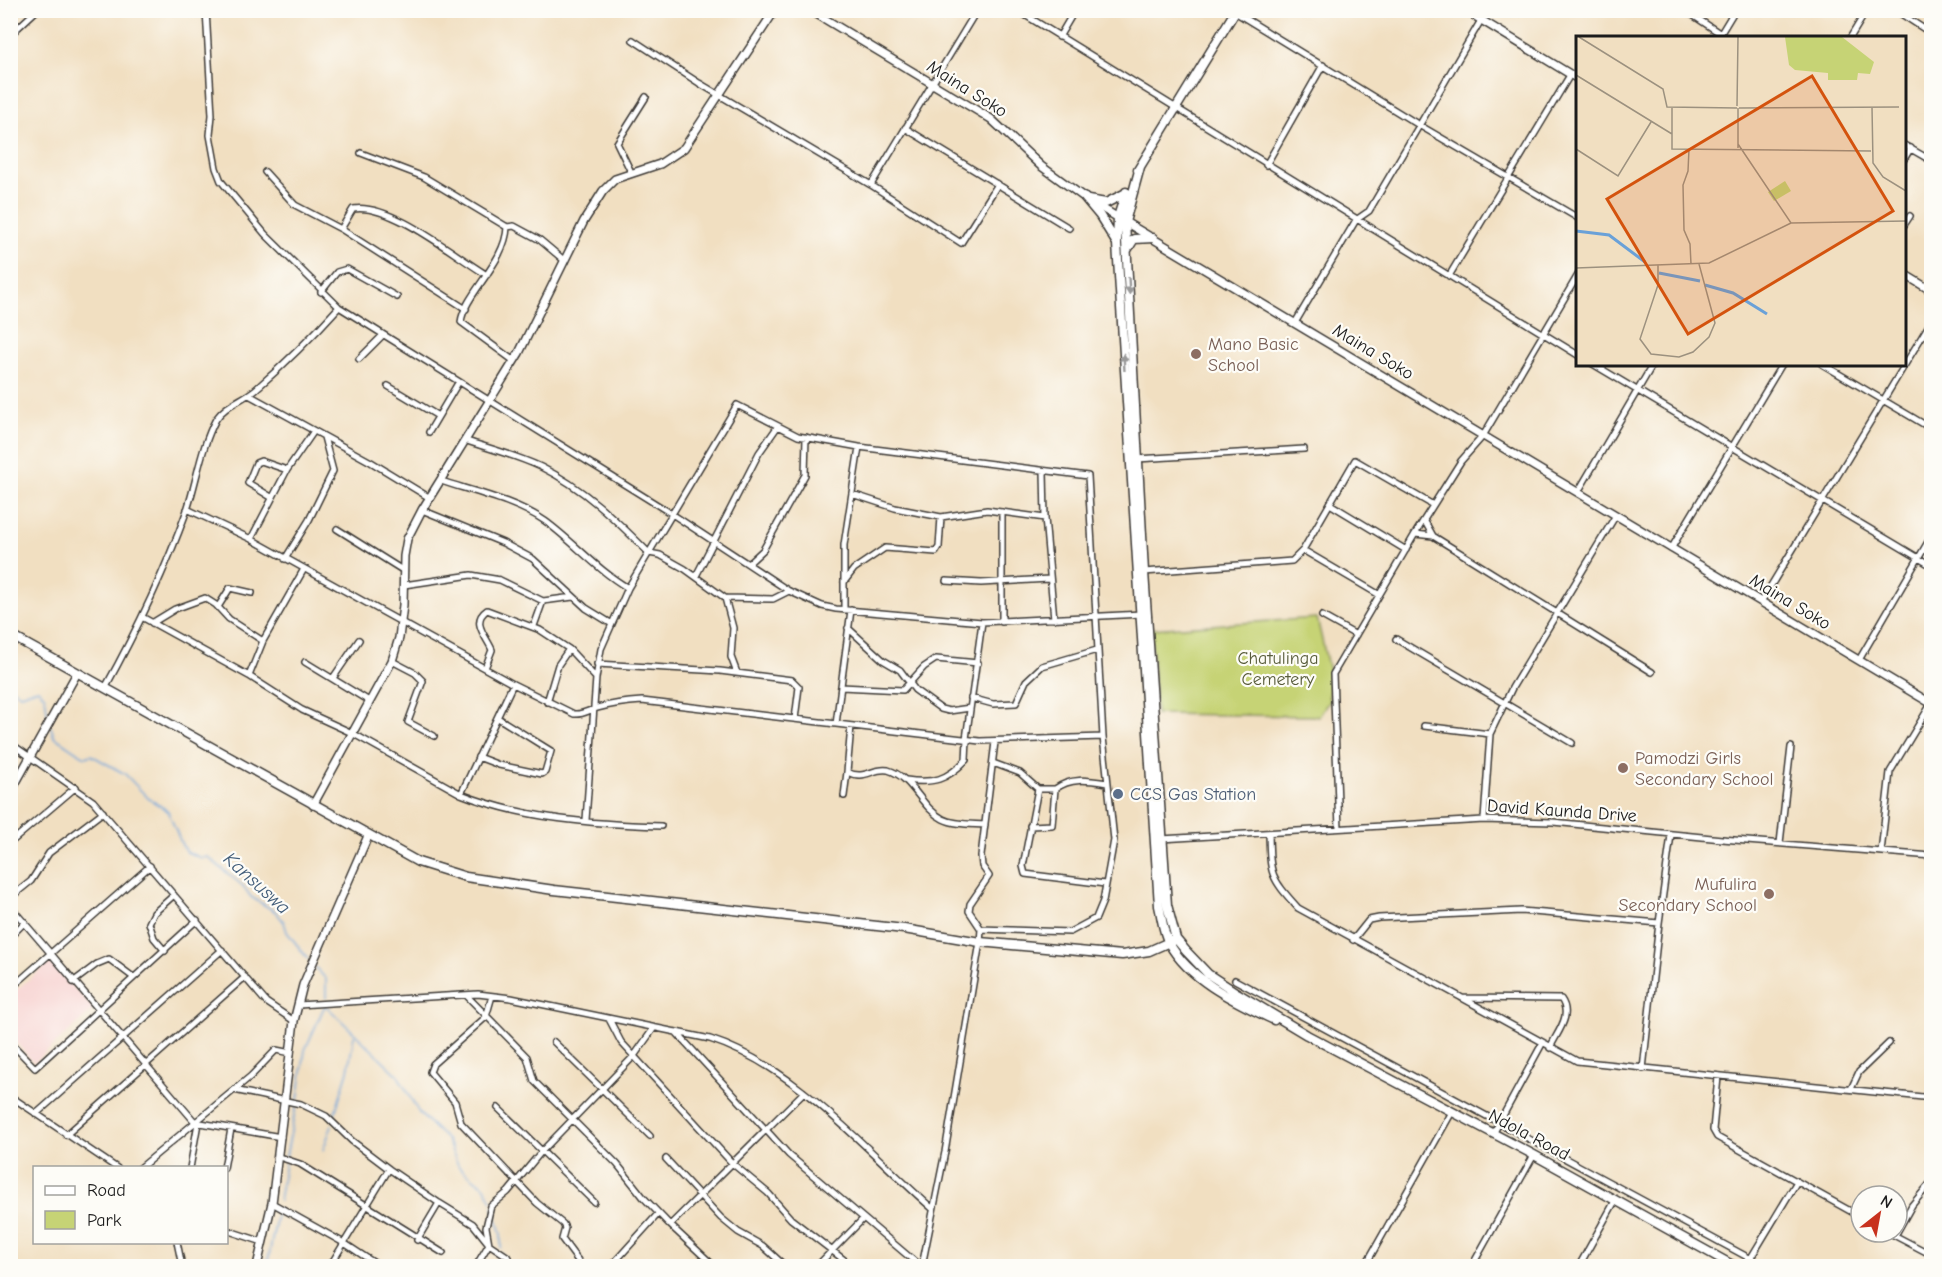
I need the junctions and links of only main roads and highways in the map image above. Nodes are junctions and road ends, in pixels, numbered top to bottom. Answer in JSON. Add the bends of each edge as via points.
{"nodes":[{"id":1,"x":1236,"y":11,"type":"edge"},
{"id":2,"x":1140,"y":167,"type":"junction"},
{"id":3,"x":1126,"y":193,"type":"junction"},
{"id":4,"x":1121,"y":220,"type":"junction"},
{"id":5,"x":1153,"y":238,"type":"road end"},
{"id":6,"x":1117,"y":244,"type":"junction"},
{"id":7,"x":1127,"y":250,"type":"junction"},
{"id":8,"x":1134,"y":460,"type":"junction"},
{"id":9,"x":10,"y":635,"type":"edge"},
{"id":10,"x":1173,"y":940,"type":"junction"},
{"id":11,"x":1734,"y":1266,"type":"edge"}],
"edges":[{"from":1,"to":2,"type":"main road"},
{"from":2,"to":3,"type":"main road"},
{"from":2,"to":4,"type":"main road"},
{"from":3,"to":4,"type":"main road"},
{"from":3,"to":6,"type":"main road","via":[[1106,203],[1085,198]]},
{"from":4,"to":6,"type":"main road"},
{"from":4,"to":7,"type":"main road"},
{"from":5,"to":7,"type":"main road","via":[[1134,239]]},
{"from":8,"to":6,"type":"main road","one_way":true},
{"from":7,"to":8,"type":"main road","one_way":true},
{"from":8,"to":10,"type":"main road","via":[[1158,839]]},
{"from":9,"to":10,"type":"main road","via":[[369,836],[418,862],[466,877],[980,942],[1122,955],[1149,951]]},
{"from":10,"to":11,"type":"main road","name":"Ndola Road","via":[[1216,980],[1311,1037]]}]}
